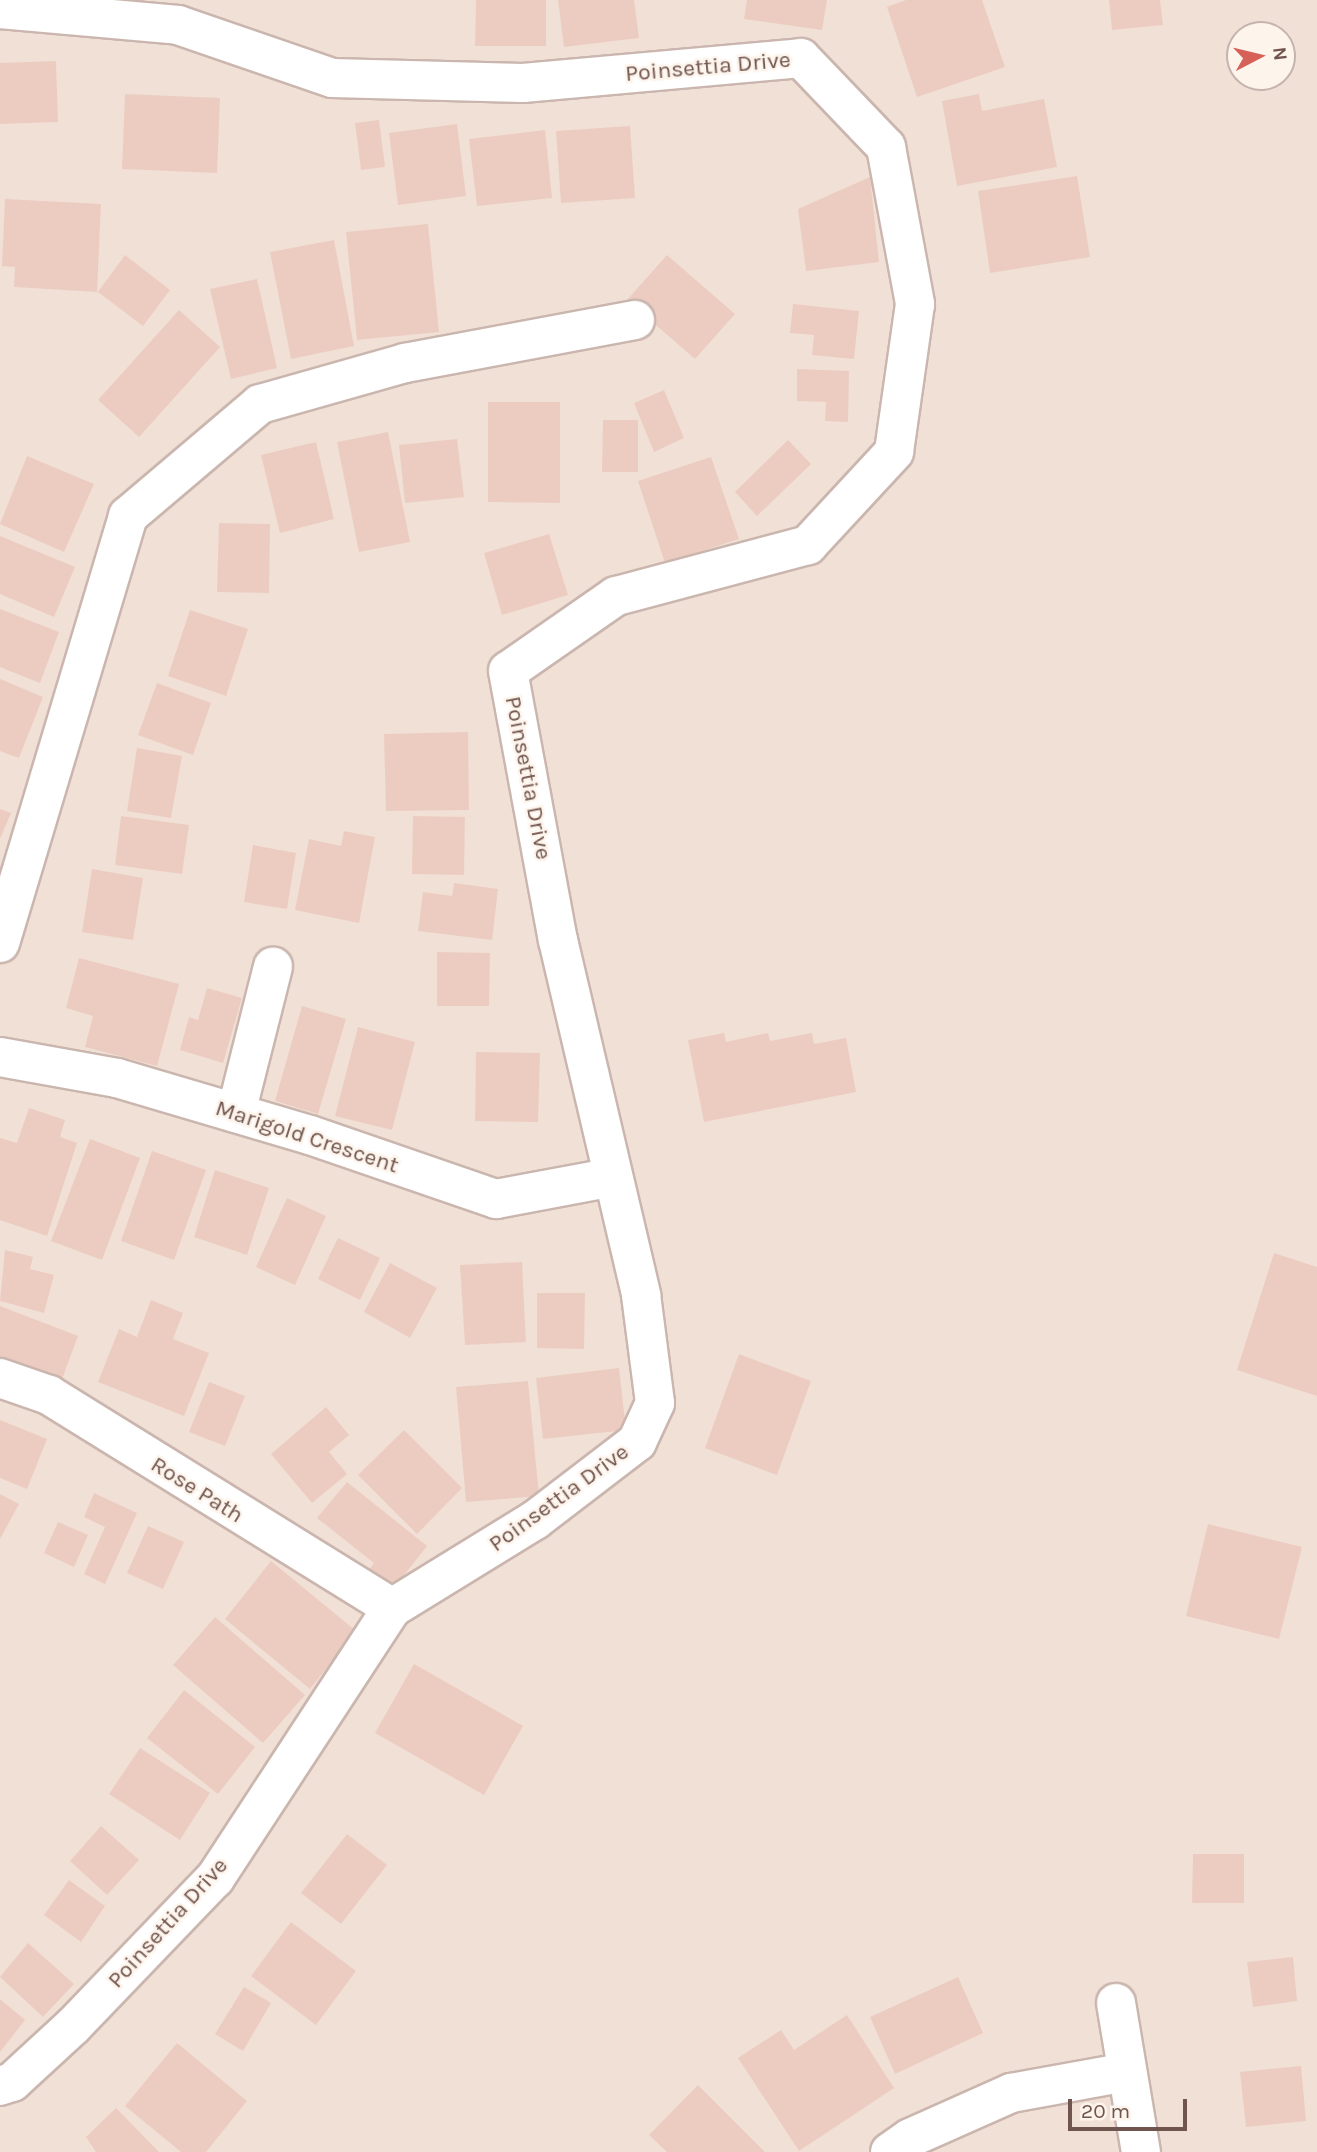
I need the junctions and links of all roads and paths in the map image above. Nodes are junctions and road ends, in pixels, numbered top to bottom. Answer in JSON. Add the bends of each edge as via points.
{"nodes":[{"id":1,"x":0,"y":9,"type":"edge"},
{"id":2,"x":635,"y":320,"type":"dead end"},
{"id":3,"x":0,"y":943,"type":"edge"},
{"id":4,"x":273,"y":967,"type":"dead end"},
{"id":5,"x":0,"y":1057,"type":"edge"},
{"id":6,"x":236,"y":1113,"type":"junction"},
{"id":7,"x":613,"y":1178,"type":"junction"},
{"id":8,"x":0,"y":1378,"type":"edge"},
{"id":9,"x":392,"y":1608,"type":"junction"},
{"id":10,"x":1116,"y":2003,"type":"dead end"},
{"id":11,"x":1126,"y":2072,"type":"junction"},
{"id":12,"x":0,"y":2086,"type":"edge"},
{"id":13,"x":890,"y":2152,"type":"edge"},
{"id":14,"x":1141,"y":2152,"type":"edge"}],
"edges":[{"from":1,"to":7,"type":"street","name":"Poinsettia Drive","via":[[178,25],[332,78],[523,83],[801,58],[886,147],[915,304],[894,452],[808,545],[616,596],[508,671],[558,940]]},
{"from":2,"to":3,"type":"street","via":[[405,363],[260,404],[128,516]]},
{"from":4,"to":6,"type":"street"},
{"from":5,"to":6,"type":"street","name":"Marigold Crescent","via":[[117,1078]]},
{"from":6,"to":7,"type":"street","name":"Marigold Crescent","via":[[496,1199]]},
{"from":7,"to":9,"type":"street","name":"Poinsettia Drive","via":[[641,1295],[655,1403],[637,1442],[536,1520]]},
{"from":8,"to":9,"type":"street","name":"Rose Path","via":[[49,1395]]},
{"from":9,"to":12,"type":"street","name":"Poinsettia Drive","via":[[215,1878],[73,2026],[12,2082]]},
{"from":10,"to":11,"type":"street"},
{"from":11,"to":13,"type":"street","via":[[1011,2093],[910,2138]]},
{"from":11,"to":14,"type":"street"}]}
